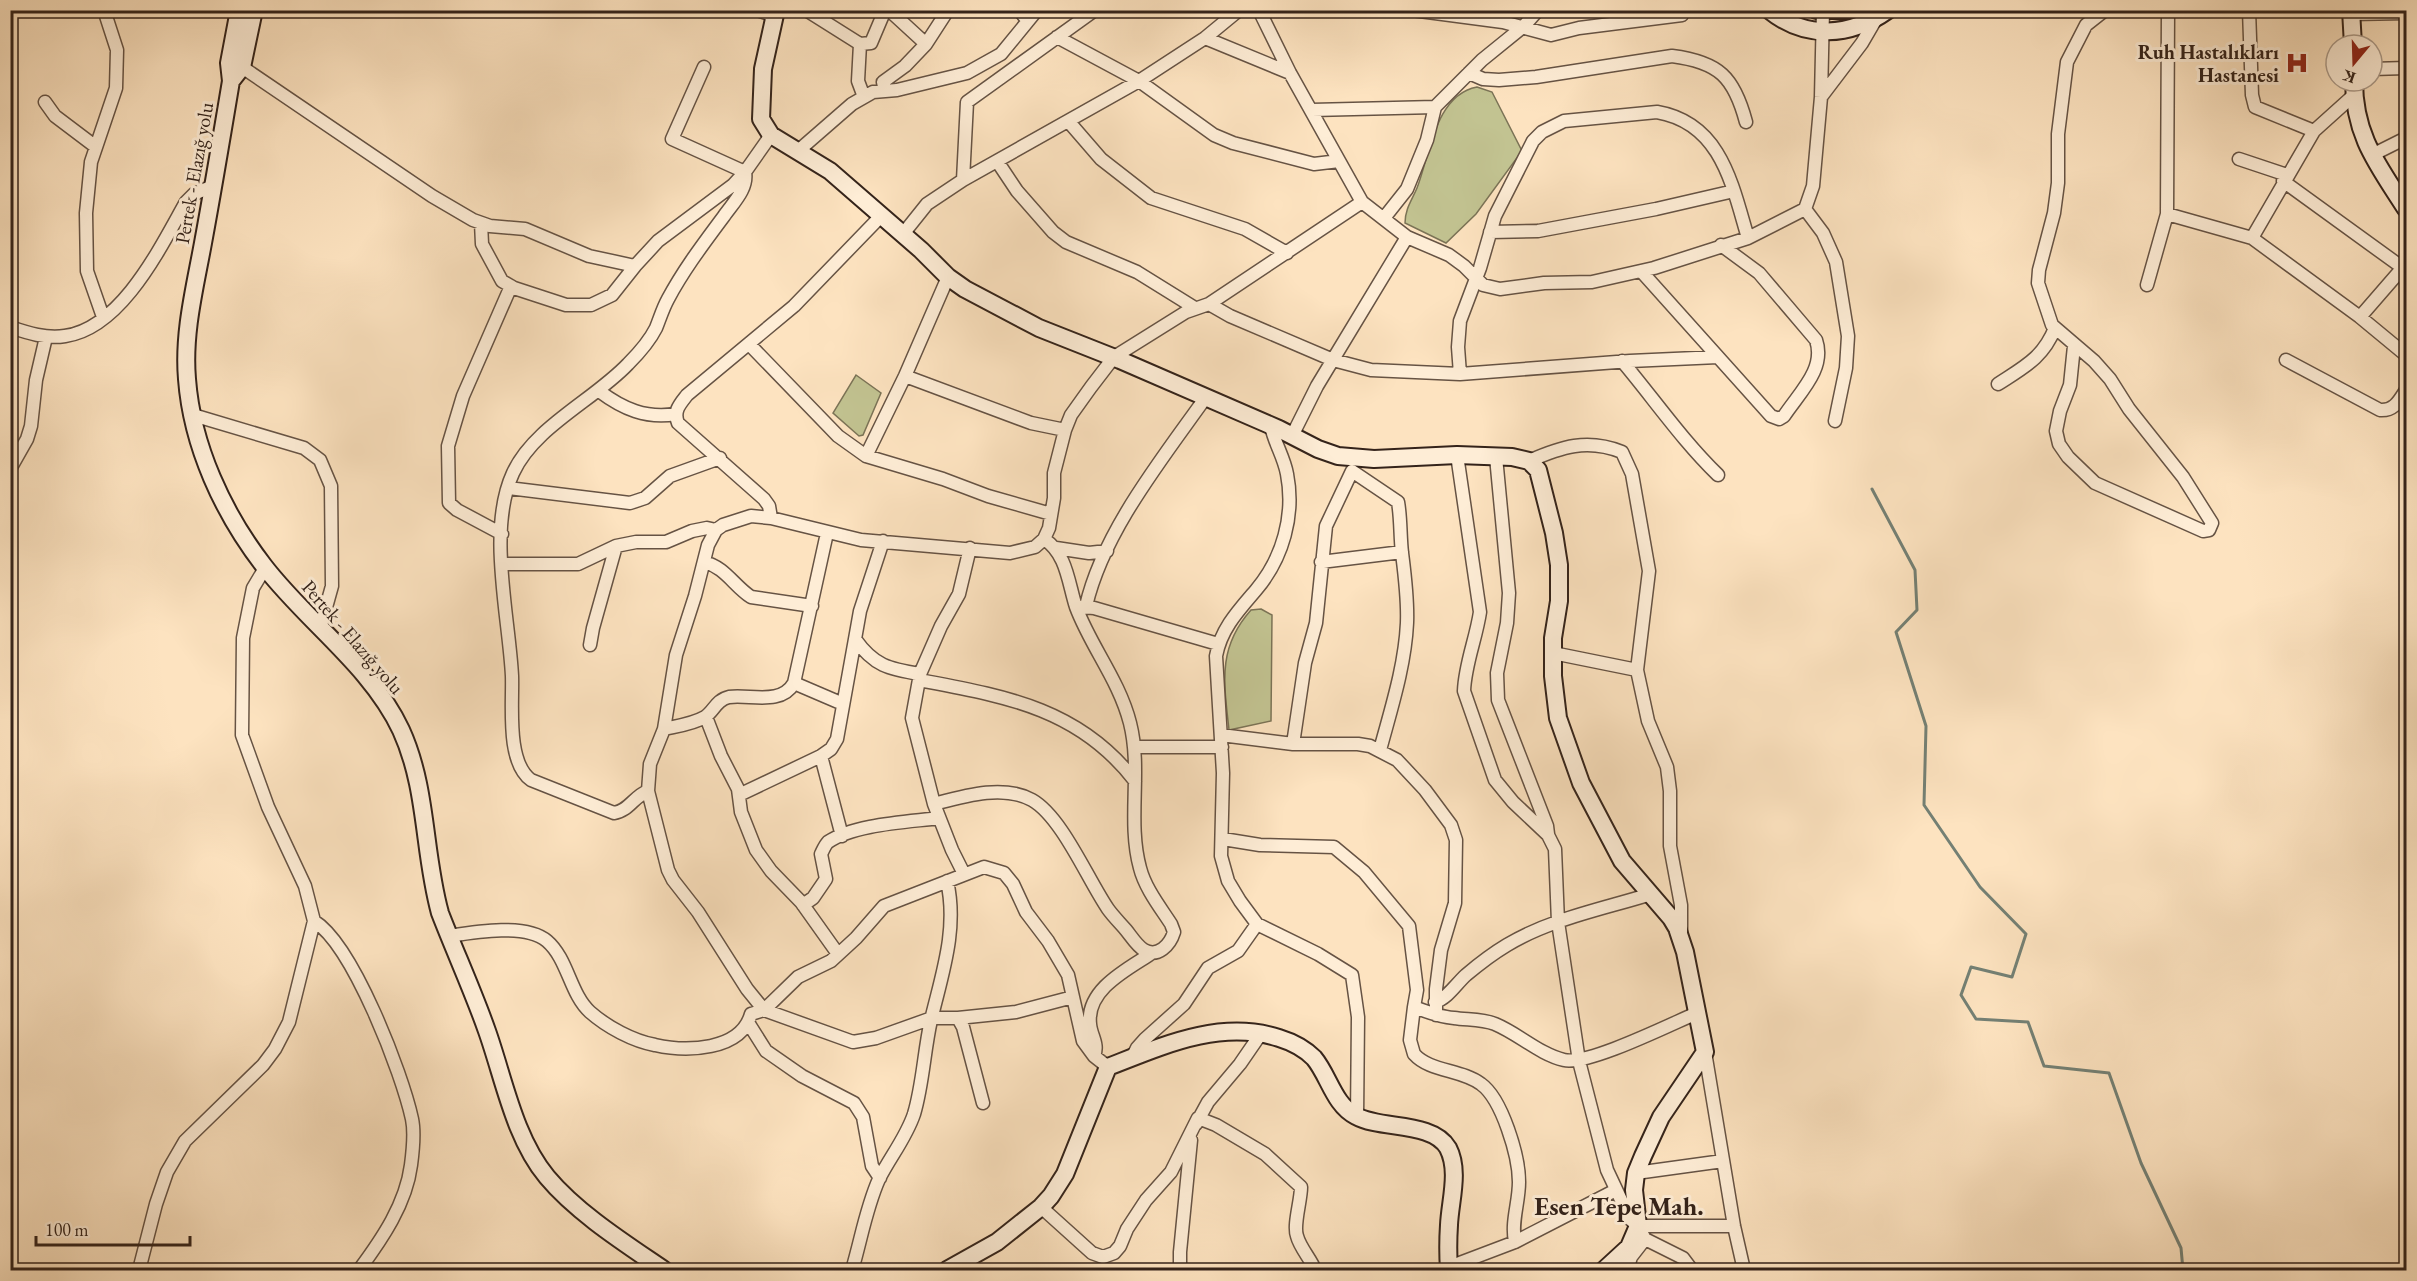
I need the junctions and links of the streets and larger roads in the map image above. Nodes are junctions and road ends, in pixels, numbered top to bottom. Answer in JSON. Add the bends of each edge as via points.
{"nodes":[{"id":1,"x":104,"y":10,"type":"edge"},
{"id":2,"x":239,"y":10,"type":"edge"},
{"id":3,"x":254,"y":10,"type":"edge"},
{"id":4,"x":757,"y":10,"type":"edge"},
{"id":5,"x":806,"y":10,"type":"edge"},
{"id":6,"x":887,"y":10,"type":"edge"},
{"id":7,"x":948,"y":10,"type":"edge"},
{"id":8,"x":1019,"y":10,"type":"edge"},
{"id":9,"x":1095,"y":10,"type":"edge"},
{"id":10,"x":1239,"y":10,"type":"edge"},
{"id":11,"x":1259,"y":10,"type":"edge"},
{"id":12,"x":1412,"y":10,"type":"edge"},
{"id":13,"x":1538,"y":10,"type":"edge"},
{"id":14,"x":1769,"y":10,"type":"edge"},
{"id":15,"x":1844,"y":10,"type":"edge"},
{"id":16,"x":2104,"y":10,"type":"edge"},
{"id":17,"x":2168,"y":10,"type":"edge"},
{"id":18,"x":2249,"y":10,"type":"edge"},
{"id":19,"x":1821,"y":11,"type":"edge"},
{"id":20,"x":2351,"y":12,"type":"edge"},
{"id":21,"x":776,"y":13,"type":"edge"},
{"id":22,"x":2406,"y":13,"type":"edge"},
{"id":23,"x":1682,"y":15,"type":"dead end"},
{"id":24,"x":1882,"y":15,"type":"edge"},
{"id":25,"x":1032,"y":16,"type":"edge"},
{"id":26,"x":1524,"y":26,"type":"junction"},
{"id":27,"x":1823,"y":32,"type":"junction"},
{"id":28,"x":2352,"y":33,"type":"edge"},
{"id":29,"x":1057,"y":37,"type":"junction"},
{"id":30,"x":1205,"y":38,"type":"junction"},
{"id":31,"x":860,"y":44,"type":"junction"},
{"id":32,"x":926,"y":44,"type":"junction"},
{"id":33,"x":242,"y":67,"type":"junction"},
{"id":34,"x":704,"y":67,"type":"dead end"},
{"id":35,"x":2406,"y":68,"type":"edge"},
{"id":36,"x":2384,"y":69,"type":"edge"},
{"id":37,"x":1290,"y":74,"type":"junction"},
{"id":38,"x":1469,"y":74,"type":"junction"},
{"id":39,"x":231,"y":81,"type":"junction"},
{"id":40,"x":1138,"y":81,"type":"junction"},
{"id":41,"x":885,"y":91,"type":"junction"},
{"id":42,"x":2349,"y":93,"type":"edge"},
{"id":43,"x":2354,"y":93,"type":"edge"},
{"id":44,"x":864,"y":97,"type":"junction"},
{"id":45,"x":1821,"y":97,"type":"junction"},
{"id":46,"x":45,"y":102,"type":"dead end"},
{"id":47,"x":1435,"y":107,"type":"junction"},
{"id":48,"x":1312,"y":110,"type":"junction"},
{"id":49,"x":1069,"y":122,"type":"junction"},
{"id":50,"x":1746,"y":122,"type":"dead end"},
{"id":51,"x":2314,"y":130,"type":"junction"},
{"id":52,"x":771,"y":135,"type":"junction"},
{"id":53,"x":2406,"y":138,"type":"edge"},
{"id":54,"x":96,"y":147,"type":"junction"},
{"id":55,"x":798,"y":151,"type":"junction"},
{"id":56,"x":2372,"y":155,"type":"junction"},
{"id":57,"x":2239,"y":159,"type":"dead end"},
{"id":58,"x":998,"y":161,"type":"junction"},
{"id":59,"x":1339,"y":161,"type":"junction"},
{"id":60,"x":745,"y":172,"type":"junction"},
{"id":61,"x":2285,"y":178,"type":"junction"},
{"id":62,"x":963,"y":180,"type":"junction"},
{"id":63,"x":213,"y":186,"type":"junction"},
{"id":64,"x":1734,"y":191,"type":"junction"},
{"id":65,"x":1362,"y":202,"type":"junction"},
{"id":66,"x":1805,"y":209,"type":"junction"},
{"id":67,"x":2406,"y":209,"type":"edge"},
{"id":68,"x":2167,"y":214,"type":"junction"},
{"id":69,"x":882,"y":215,"type":"junction"},
{"id":70,"x":1384,"y":218,"type":"junction"},
{"id":71,"x":481,"y":223,"type":"junction"},
{"id":72,"x":1490,"y":232,"type":"junction"},
{"id":73,"x":903,"y":234,"type":"junction"},
{"id":74,"x":1407,"y":237,"type":"junction"},
{"id":75,"x":1748,"y":238,"type":"junction"},
{"id":76,"x":2252,"y":238,"type":"junction"},
{"id":77,"x":1721,"y":245,"type":"junction"},
{"id":78,"x":1287,"y":253,"type":"junction"},
{"id":79,"x":635,"y":266,"type":"junction"},
{"id":80,"x":2405,"y":266,"type":"edge"},
{"id":81,"x":1641,"y":271,"type":"junction"},
{"id":82,"x":948,"y":277,"type":"junction"},
{"id":83,"x":1476,"y":279,"type":"junction"},
{"id":84,"x":2147,"y":285,"type":"dead end"},
{"id":85,"x":511,"y":286,"type":"junction"},
{"id":86,"x":1209,"y":304,"type":"junction"},
{"id":87,"x":1195,"y":308,"type":"junction"},
{"id":88,"x":103,"y":317,"type":"junction"},
{"id":89,"x":2360,"y":317,"type":"junction"},
{"id":90,"x":10,"y":327,"type":"edge"},
{"id":91,"x":2055,"y":328,"type":"junction"},
{"id":92,"x":46,"y":337,"type":"junction"},
{"id":93,"x":749,"y":344,"type":"junction"},
{"id":94,"x":2074,"y":346,"type":"junction"},
{"id":95,"x":2406,"y":355,"type":"edge"},
{"id":96,"x":1114,"y":357,"type":"junction"},
{"id":97,"x":1718,"y":357,"type":"junction"},
{"id":98,"x":1333,"y":360,"type":"junction"},
{"id":99,"x":2286,"y":360,"type":"dead end"},
{"id":100,"x":1622,"y":361,"type":"junction"},
{"id":101,"x":1460,"y":374,"type":"junction"},
{"id":102,"x":905,"y":376,"type":"junction"},
{"id":103,"x":1998,"y":384,"type":"dead end"},
{"id":104,"x":2406,"y":390,"type":"edge"},
{"id":105,"x":599,"y":391,"type":"junction"},
{"id":106,"x":1206,"y":397,"type":"junction"},
{"id":107,"x":676,"y":414,"type":"junction"},
{"id":108,"x":193,"y":415,"type":"junction"},
{"id":109,"x":1835,"y":421,"type":"dead end"},
{"id":110,"x":1271,"y":426,"type":"junction"},
{"id":111,"x":1065,"y":430,"type":"junction"},
{"id":112,"x":1292,"y":436,"type":"junction"},
{"id":113,"x":15,"y":450,"type":"edge"},
{"id":114,"x":1457,"y":455,"type":"junction"},
{"id":115,"x":866,"y":456,"type":"junction"},
{"id":116,"x":1496,"y":457,"type":"junction"},
{"id":117,"x":720,"y":458,"type":"junction"},
{"id":118,"x":1529,"y":461,"type":"junction"},
{"id":119,"x":1352,"y":464,"type":"junction"},
{"id":120,"x":10,"y":469,"type":"edge"},
{"id":121,"x":1718,"y":475,"type":"dead end"},
{"id":122,"x":508,"y":488,"type":"junction"},
{"id":123,"x":1051,"y":514,"type":"junction"},
{"id":124,"x":771,"y":518,"type":"junction"},
{"id":125,"x":716,"y":530,"type":"junction"},
{"id":126,"x":827,"y":533,"type":"junction"},
{"id":127,"x":502,"y":534,"type":"junction"},
{"id":128,"x":1044,"y":539,"type":"junction"},
{"id":129,"x":883,"y":541,"type":"junction"},
{"id":130,"x":616,"y":546,"type":"junction"},
{"id":131,"x":970,"y":548,"type":"junction"},
{"id":132,"x":1056,"y":548,"type":"junction"},
{"id":133,"x":1107,"y":551,"type":"junction"},
{"id":134,"x":1402,"y":552,"type":"junction"},
{"id":135,"x":704,"y":562,"type":"junction"},
{"id":136,"x":1321,"y":562,"type":"junction"},
{"id":137,"x":502,"y":564,"type":"junction"},
{"id":138,"x":265,"y":568,"type":"junction"},
{"id":139,"x":812,"y":606,"type":"junction"},
{"id":140,"x":1081,"y":607,"type":"junction"},
{"id":141,"x":320,"y":629,"type":"junction"},
{"id":142,"x":855,"y":639,"type":"junction"},
{"id":143,"x":1218,"y":644,"type":"junction"},
{"id":144,"x":590,"y":645,"type":"dead end"},
{"id":145,"x":1553,"y":653,"type":"junction"},
{"id":146,"x":1638,"y":670,"type":"junction"},
{"id":147,"x":920,"y":677,"type":"junction"},
{"id":148,"x":794,"y":683,"type":"junction"},
{"id":149,"x":843,"y":704,"type":"junction"},
{"id":150,"x":706,"y":717,"type":"junction"},
{"id":151,"x":664,"y":729,"type":"junction"},
{"id":152,"x":1222,"y":741,"type":"junction"},
{"id":153,"x":1293,"y":744,"type":"junction"},
{"id":154,"x":1134,"y":747,"type":"junction"},
{"id":155,"x":1380,"y":750,"type":"junction"},
{"id":156,"x":821,"y":756,"type":"junction"},
{"id":157,"x":1135,"y":781,"type":"junction"},
{"id":158,"x":648,"y":790,"type":"junction"},
{"id":159,"x":739,"y":795,"type":"junction"},
{"id":160,"x":934,"y":804,"type":"junction"},
{"id":161,"x":939,"y":818,"type":"junction"},
{"id":162,"x":1548,"y":835,"type":"junction"},
{"id":163,"x":842,"y":836,"type":"junction"},
{"id":164,"x":1222,"y":839,"type":"junction"},
{"id":165,"x":964,"y":874,"type":"junction"},
{"id":166,"x":947,"y":881,"type":"junction"},
{"id":167,"x":1651,"y":894,"type":"junction"},
{"id":168,"x":803,"y":905,"type":"junction"},
{"id":169,"x":314,"y":921,"type":"junction"},
{"id":170,"x":1558,"y":922,"type":"junction"},
{"id":171,"x":1257,"y":924,"type":"junction"},
{"id":172,"x":449,"y":936,"type":"junction"},
{"id":173,"x":1680,"y":938,"type":"junction"},
{"id":174,"x":1152,"y":953,"type":"junction"},
{"id":175,"x":838,"y":954,"type":"junction"},
{"id":176,"x":1073,"y":997,"type":"junction"},
{"id":177,"x":1414,"y":1008,"type":"junction"},
{"id":178,"x":1436,"y":1008,"type":"junction"},
{"id":179,"x":764,"y":1010,"type":"junction"},
{"id":180,"x":1697,"y":1013,"type":"junction"},
{"id":181,"x":932,"y":1018,"type":"junction"},
{"id":182,"x":958,"y":1018,"type":"junction"},
{"id":183,"x":749,"y":1024,"type":"junction"},
{"id":184,"x":1262,"y":1032,"type":"junction"},
{"id":185,"x":1705,"y":1052,"type":"junction"},
{"id":186,"x":1094,"y":1056,"type":"junction"},
{"id":187,"x":1132,"y":1058,"type":"junction"},
{"id":188,"x":1579,"y":1061,"type":"junction"},
{"id":189,"x":1108,"y":1067,"type":"junction"},
{"id":190,"x":983,"y":1103,"type":"dead end"},
{"id":191,"x":1198,"y":1118,"type":"junction"},
{"id":192,"x":1357,"y":1118,"type":"junction"},
{"id":193,"x":1723,"y":1161,"type":"junction"},
{"id":194,"x":1636,"y":1173,"type":"junction"},
{"id":195,"x":880,"y":1178,"type":"junction"},
{"id":196,"x":1616,"y":1190,"type":"junction"},
{"id":197,"x":1041,"y":1207,"type":"junction"},
{"id":198,"x":1734,"y":1226,"type":"junction"},
{"id":199,"x":1641,"y":1233,"type":"junction"},
{"id":200,"x":1515,"y":1242,"type":"junction"},
{"id":201,"x":1449,"y":1269,"type":"edge"},
{"id":202,"x":139,"y":1270,"type":"edge"},
{"id":203,"x":359,"y":1270,"type":"edge"},
{"id":204,"x":664,"y":1270,"type":"edge"},
{"id":205,"x":852,"y":1270,"type":"edge"},
{"id":206,"x":947,"y":1270,"type":"edge"},
{"id":207,"x":1180,"y":1270,"type":"edge"},
{"id":208,"x":1315,"y":1270,"type":"edge"},
{"id":209,"x":1604,"y":1270,"type":"edge"},
{"id":210,"x":1627,"y":1270,"type":"edge"},
{"id":211,"x":1692,"y":1270,"type":"edge"},
{"id":212,"x":1744,"y":1270,"type":"edge"}],
"edges":[{"from":1,"to":54,"type":"street","via":[[117,50],[116,88]]},
{"from":2,"to":39,"type":"street","name":"Pertek - Elazığ yolu","via":[[229,63]]},
{"from":3,"to":33,"type":"street","name":"Pertek - Elazığ yolu"},
{"from":4,"to":21,"type":"street"},
{"from":5,"to":31,"type":"street"},
{"from":6,"to":31,"type":"street","via":[[871,43]]},
{"from":6,"to":32,"type":"street"},
{"from":7,"to":32,"type":"street"},
{"from":8,"to":25,"type":"street"},
{"from":9,"to":29,"type":"street"},
{"from":10,"to":30,"type":"street"},
{"from":11,"to":37,"type":"street"},
{"from":12,"to":26,"type":"street"},
{"from":13,"to":26,"type":"street"},
{"from":14,"to":27,"type":"street","via":[[1797,27]]},
{"from":15,"to":19,"type":"street"},
{"from":16,"to":91,"type":"street","via":[[2086,25],[2067,62],[2058,134],[2058,183],[2038,283]]},
{"from":17,"to":68,"type":"street"},
{"from":18,"to":51,"type":"street","via":[[2255,107]]},
{"from":19,"to":27,"type":"street"},
{"from":20,"to":22,"type":"street"},
{"from":20,"to":28,"type":"street"},
{"from":21,"to":52,"type":"street","via":[[763,69],[760,119]]},
{"from":23,"to":26,"type":"street","via":[[1551,35]]},
{"from":24,"to":27,"type":"street","via":[[1846,31]]},
{"from":24,"to":45,"type":"street"},
{"from":25,"to":41,"type":"street","via":[[1001,54],[967,73]]},
{"from":26,"to":38,"type":"street"},
{"from":27,"to":45,"type":"street"},
{"from":29,"to":40,"type":"street"},
{"from":29,"to":62,"type":"street","via":[[967,102]]},
{"from":30,"to":37,"type":"street"},
{"from":30,"to":40,"type":"street"},
{"from":31,"to":44,"type":"street","via":[[858,81]]},
{"from":32,"to":41,"type":"street","via":[[883,82]]},
{"from":33,"to":39,"type":"street","name":"Pertek - Elazığ yolu"},
{"from":33,"to":71,"type":"street","via":[[432,196]]},
{"from":34,"to":60,"type":"street","via":[[672,139]]},
{"from":35,"to":36,"type":"street"},
{"from":37,"to":48,"type":"street"},
{"from":38,"to":47,"type":"street"},
{"from":38,"to":50,"type":"street","via":[[1499,80],[1671,56],[1694,59],[1726,77],[1739,96]]},
{"from":39,"to":63,"type":"street","name":"Pertek - Elazığ yolu"},
{"from":40,"to":49,"type":"street"},
{"from":40,"to":59,"type":"street","via":[[1196,125],[1233,143],[1314,164]]},
{"from":41,"to":44,"type":"street"},
{"from":42,"to":51,"type":"street"},
{"from":43,"to":56,"type":"street","via":[[2357,119]]},
{"from":44,"to":55,"type":"street"},
{"from":45,"to":66,"type":"street","via":[[1813,186]]},
{"from":46,"to":54,"type":"street","via":[[55,116]]},
{"from":47,"to":48,"type":"street"},
{"from":47,"to":70,"type":"street","via":[[1407,189]]},
{"from":48,"to":59,"type":"street"},
{"from":49,"to":58,"type":"street"},
{"from":49,"to":78,"type":"street","via":[[1101,159],[1151,198],[1245,229]]},
{"from":51,"to":61,"type":"street"},
{"from":52,"to":55,"type":"street"},
{"from":52,"to":60,"type":"street"},
{"from":53,"to":56,"type":"street"},
{"from":54,"to":88,"type":"street","via":[[86,213],[87,271]]},
{"from":55,"to":69,"type":"street","via":[[830,171]]},
{"from":56,"to":67,"type":"street"},
{"from":57,"to":61,"type":"street"},
{"from":58,"to":62,"type":"street"},
{"from":58,"to":87,"type":"street","via":[[1017,191],[1066,242],[1137,272]]},
{"from":59,"to":65,"type":"street"},
{"from":60,"to":79,"type":"street","via":[[658,241]]},
{"from":60,"to":105,"type":"street","via":[[743,189],[685,269],[649,341]]},
{"from":61,"to":76,"type":"street"},
{"from":61,"to":80,"type":"street"},
{"from":62,"to":73,"type":"street","via":[[927,204]]},
{"from":63,"to":88,"type":"street","via":[[186,202],[148,270]]},
{"from":63,"to":108,"type":"street","name":"Pertek - Elazığ yolu","via":[[187,334],[187,378]]},
{"from":64,"to":72,"type":"street","via":[[1538,231]]},
{"from":64,"to":72,"type":"street","via":[[1709,139],[1687,121],[1657,112],[1564,121],[1533,141],[1502,199]]},
{"from":64,"to":75,"type":"street"},
{"from":65,"to":70,"type":"street"},
{"from":65,"to":78,"type":"street"},
{"from":66,"to":75,"type":"street"},
{"from":66,"to":109,"type":"street","via":[[1823,232],[1836,262],[1848,336]]},
{"from":68,"to":76,"type":"street"},
{"from":68,"to":84,"type":"street"},
{"from":69,"to":73,"type":"street"},
{"from":69,"to":93,"type":"street","via":[[830,272]]},
{"from":70,"to":74,"type":"street"},
{"from":71,"to":79,"type":"street","via":[[525,229],[589,256]]},
{"from":71,"to":85,"type":"street","via":[[482,244],[502,281]]},
{"from":72,"to":83,"type":"street"},
{"from":73,"to":82,"type":"street"},
{"from":74,"to":83,"type":"street","via":[[1449,255]]},
{"from":74,"to":98,"type":"street"},
{"from":75,"to":77,"type":"street"},
{"from":76,"to":89,"type":"street"},
{"from":77,"to":81,"type":"street"},
{"from":77,"to":97,"type":"street","via":[[1767,282],[1816,340],[1819,354],[1815,370],[1779,419],[1771,416]]},
{"from":78,"to":86,"type":"street"},
{"from":79,"to":85,"type":"street","via":[[612,296],[591,305],[566,305]]},
{"from":80,"to":89,"type":"street"},
{"from":81,"to":83,"type":"street","via":[[1592,282],[1500,289],[1488,288]]},
{"from":81,"to":97,"type":"street"},
{"from":82,"to":96,"type":"street","via":[[965,290],[1040,328]]},
{"from":82,"to":102,"type":"street"},
{"from":83,"to":101,"type":"street","via":[[1460,321]]},
{"from":85,"to":127,"type":"street","via":[[463,396],[448,446],[449,503]]},
{"from":86,"to":87,"type":"street"},
{"from":86,"to":98,"type":"street"},
{"from":87,"to":96,"type":"street"},
{"from":88,"to":92,"type":"street","via":[[78,333]]},
{"from":89,"to":95,"type":"street"},
{"from":90,"to":92,"type":"street"},
{"from":91,"to":94,"type":"street"},
{"from":91,"to":103,"type":"street","via":[[2048,345],[2035,359]]},
{"from":92,"to":113,"type":"street","via":[[31,426]]},
{"from":93,"to":107,"type":"street","via":[[687,395]]},
{"from":93,"to":115,"type":"street","via":[[838,436]]},
{"from":94,"to":94,"type":"street","via":[[2110,378],[2129,410],[2183,477],[2212,523],[2209,530],[2203,531],[2095,483],[2068,457],[2056,431],[2070,385]]},
{"from":96,"to":106,"type":"street"},
{"from":96,"to":111,"type":"street","via":[[1071,414]]},
{"from":97,"to":100,"type":"street"},
{"from":98,"to":101,"type":"street","via":[[1371,370]]},
{"from":98,"to":112,"type":"street"},
{"from":99,"to":104,"type":"street","via":[[2380,410],[2395,406]]},
{"from":100,"to":101,"type":"street"},
{"from":100,"to":121,"type":"street","via":[[1691,449]]},
{"from":102,"to":111,"type":"street","via":[[1030,423]]},
{"from":102,"to":115,"type":"street"},
{"from":105,"to":107,"type":"street","via":[[635,412]]},
{"from":105,"to":122,"type":"street","via":[[539,439],[521,459]]},
{"from":106,"to":110,"type":"street"},
{"from":106,"to":133,"type":"street","via":[[1137,495]]},
{"from":107,"to":117,"type":"street","via":[[683,429]]},
{"from":108,"to":138,"type":"street","name":"Pertek - Elazığ yolu","via":[[218,491],[238,530]]},
{"from":108,"to":141,"type":"street","via":[[304,448],[320,460],[331,486],[332,586]]},
{"from":110,"to":112,"type":"street"},
{"from":110,"to":143,"type":"street","via":[[1289,489],[1284,540],[1268,574],[1233,616]]},
{"from":111,"to":123,"type":"street","via":[[1054,473]]},
{"from":112,"to":119,"type":"street"},
{"from":113,"to":120,"type":"street"},
{"from":114,"to":116,"type":"street"},
{"from":114,"to":119,"type":"street","via":[[1374,459]]},
{"from":114,"to":162,"type":"street","via":[[1480,612],[1464,691],[1495,780]]},
{"from":115,"to":123,"type":"street"},
{"from":116,"to":118,"type":"street"},
{"from":116,"to":162,"type":"street","via":[[1509,593],[1497,673],[1498,700]]},
{"from":117,"to":122,"type":"street","via":[[670,476],[645,498],[630,503]]},
{"from":117,"to":124,"type":"street","via":[[764,499]]},
{"from":118,"to":145,"type":"street","via":[[1538,470],[1559,565]]},
{"from":118,"to":146,"type":"street","via":[[1560,448],[1606,445],[1622,452],[1632,474],[1648,571]]},
{"from":119,"to":134,"type":"street","via":[[1398,502]]},
{"from":119,"to":136,"type":"street","via":[[1326,526]]},
{"from":122,"to":127,"type":"street"},
{"from":123,"to":128,"type":"street"},
{"from":124,"to":125,"type":"street","via":[[743,517]]},
{"from":124,"to":126,"type":"street"},
{"from":125,"to":130,"type":"street","via":[[692,531],[666,542]]},
{"from":125,"to":135,"type":"street"},
{"from":126,"to":129,"type":"street"},
{"from":126,"to":139,"type":"street"},
{"from":127,"to":137,"type":"street"},
{"from":128,"to":131,"type":"street","via":[[1035,547],[1010,553]]},
{"from":128,"to":132,"type":"street"},
{"from":129,"to":131,"type":"street"},
{"from":129,"to":142,"type":"street"},
{"from":130,"to":137,"type":"street","via":[[578,564]]},
{"from":130,"to":144,"type":"street"},
{"from":131,"to":147,"type":"street","via":[[959,594]]},
{"from":132,"to":133,"type":"street","via":[[1089,553]]},
{"from":132,"to":140,"type":"street"},
{"from":133,"to":140,"type":"street"},
{"from":134,"to":136,"type":"street"},
{"from":134,"to":155,"type":"street","via":[[1407,624],[1396,691]]},
{"from":135,"to":139,"type":"street","via":[[723,570],[752,597]]},
{"from":135,"to":151,"type":"street","via":[[676,655]]},
{"from":136,"to":153,"type":"street","via":[[1316,623],[1305,663]]},
{"from":137,"to":158,"type":"street","via":[[513,729],[522,771],[531,780],[614,813],[624,810],[637,795]]},
{"from":138,"to":141,"type":"street","name":"Pertek - Elazığ yolu"},
{"from":138,"to":169,"type":"street","via":[[253,588],[243,638],[242,735],[268,807],[305,886]]},
{"from":139,"to":148,"type":"street"},
{"from":140,"to":143,"type":"street"},
{"from":140,"to":154,"type":"street","via":[[1117,685],[1131,724]]},
{"from":141,"to":172,"type":"street","name":"Pertek - Elazığ yolu","via":[[384,701],[409,749],[422,800],[434,893]]},
{"from":142,"to":147,"type":"street","via":[[867,656]]},
{"from":142,"to":149,"type":"street"},
{"from":143,"to":152,"type":"street","via":[[1215,668]]},
{"from":145,"to":146,"type":"street"},
{"from":145,"to":167,"type":"street","via":[[1558,718],[1581,783],[1622,861]]},
{"from":146,"to":173,"type":"street","via":[[1648,721],[1667,767],[1670,846],[1681,905]]},
{"from":147,"to":157,"type":"street","via":[[1011,699],[1062,719],[1118,759]]},
{"from":147,"to":160,"type":"street","via":[[912,718]]},
{"from":148,"to":149,"type":"street"},
{"from":148,"to":150,"type":"street","via":[[778,696],[728,697],[716,702]]},
{"from":149,"to":156,"type":"street","via":[[837,739]]},
{"from":150,"to":151,"type":"street"},
{"from":150,"to":159,"type":"street"},
{"from":151,"to":158,"type":"street","via":[[650,764]]},
{"from":152,"to":153,"type":"street"},
{"from":152,"to":154,"type":"street"},
{"from":152,"to":164,"type":"street"},
{"from":153,"to":155,"type":"street","via":[[1358,744]]},
{"from":154,"to":157,"type":"street"},
{"from":155,"to":178,"type":"street","via":[[1405,766],[1454,832],[1455,903],[1441,950]]},
{"from":156,"to":159,"type":"street"},
{"from":156,"to":163,"type":"street"},
{"from":157,"to":174,"type":"street","via":[[1136,846],[1141,870],[1174,932],[1167,946]]},
{"from":158,"to":179,"type":"street","via":[[673,880]]},
{"from":159,"to":168,"type":"street","via":[[741,812],[756,850]]},
{"from":160,"to":161,"type":"street"},
{"from":160,"to":174,"type":"street","via":[[961,796],[1007,792],[1032,800],[1047,812],[1108,910],[1143,950]]},
{"from":161,"to":163,"type":"street","via":[[868,828]]},
{"from":161,"to":165,"type":"street"},
{"from":162,"to":170,"type":"street","via":[[1555,849]]},
{"from":163,"to":168,"type":"street","via":[[826,843],[820,854],[826,879]]},
{"from":164,"to":171,"type":"street","via":[[1221,856],[1228,881]]},
{"from":164,"to":177,"type":"street","via":[[1334,848],[1364,872],[1409,926],[1417,990]]},
{"from":165,"to":166,"type":"street"},
{"from":165,"to":176,"type":"street","via":[[984,867],[1004,873],[1068,975]]},
{"from":166,"to":175,"type":"street","via":[[884,906]]},
{"from":166,"to":181,"type":"street","via":[[952,925]]},
{"from":167,"to":170,"type":"street"},
{"from":167,"to":173,"type":"street","via":[[1671,918]]},
{"from":168,"to":175,"type":"street"},
{"from":169,"to":202,"type":"street","via":[[289,1022],[263,1065],[185,1142],[163,1183]]},
{"from":169,"to":203,"type":"street","via":[[330,934],[367,996],[412,1120],[413,1152],[403,1197]]},
{"from":170,"to":178,"type":"street","via":[[1492,954]]},
{"from":170,"to":188,"type":"street"},
{"from":171,"to":187,"type":"street","via":[[1238,951],[1208,968],[1184,1004],[1145,1039]]},
{"from":171,"to":192,"type":"street","via":[[1352,975],[1358,1017]]},
{"from":172,"to":183,"type":"street","via":[[490,929],[527,933],[547,940],[589,1011],[612,1028],[656,1046],[710,1047],[728,1040]]},
{"from":172,"to":204,"type":"street","name":"Pertek - Elazığ yolu","via":[[535,1160],[566,1196]]},
{"from":173,"to":180,"type":"street"},
{"from":174,"to":186,"type":"street","via":[[1114,978],[1092,1005],[1089,1021],[1096,1046]]},
{"from":175,"to":179,"type":"street","via":[[798,977]]},
{"from":176,"to":182,"type":"street","via":[[1016,1012]]},
{"from":176,"to":186,"type":"street","via":[[1083,1041]]},
{"from":177,"to":178,"type":"street"},
{"from":177,"to":200,"type":"street","via":[[1410,1040],[1413,1054],[1426,1064],[1460,1073],[1483,1085],[1509,1132],[1519,1182],[1513,1222]]},
{"from":178,"to":188,"type":"street","via":[[1494,1024],[1552,1056]]},
{"from":179,"to":181,"type":"street","via":[[853,1041],[876,1038]]},
{"from":179,"to":183,"type":"street","via":[[751,1014]]},
{"from":180,"to":185,"type":"street"},
{"from":180,"to":188,"type":"street"},
{"from":181,"to":182,"type":"street"},
{"from":181,"to":195,"type":"street","via":[[913,1115]]},
{"from":182,"to":190,"type":"street"},
{"from":183,"to":195,"type":"street","via":[[766,1051],[802,1076],[854,1103],[863,1117],[872,1166]]},
{"from":184,"to":187,"type":"street","via":[[1215,1032]]},
{"from":184,"to":191,"type":"street"},
{"from":184,"to":192,"type":"street","via":[[1287,1040],[1312,1057],[1324,1071],[1342,1107]]},
{"from":185,"to":193,"type":"street"},
{"from":185,"to":194,"type":"street","via":[[1661,1117]]},
{"from":186,"to":189,"type":"street"},
{"from":187,"to":189,"type":"street"},
{"from":188,"to":196,"type":"street","via":[[1607,1170]]},
{"from":189,"to":197,"type":"street","via":[[1065,1174]]},
{"from":191,"to":197,"type":"street","via":[[1171,1172],[1146,1200],[1114,1253],[1103,1257],[1092,1253]]},
{"from":191,"to":207,"type":"street","via":[[1188,1161]]},
{"from":191,"to":208,"type":"street","via":[[1265,1154],[1301,1187],[1297,1237]]},
{"from":192,"to":201,"type":"street","via":[[1432,1134],[1447,1148],[1453,1171]]},
{"from":193,"to":194,"type":"street"},
{"from":193,"to":198,"type":"street"},
{"from":194,"to":199,"type":"street","via":[[1634,1190]]},
{"from":195,"to":205,"type":"street"},
{"from":196,"to":199,"type":"street"},
{"from":196,"to":200,"type":"street"},
{"from":197,"to":206,"type":"street","via":[[985,1250]]},
{"from":198,"to":199,"type":"street"},
{"from":198,"to":212,"type":"street"},
{"from":199,"to":209,"type":"street"},
{"from":199,"to":210,"type":"street"},
{"from":199,"to":211,"type":"street","via":[[1683,1258]]},
{"from":200,"to":201,"type":"street"}]}
